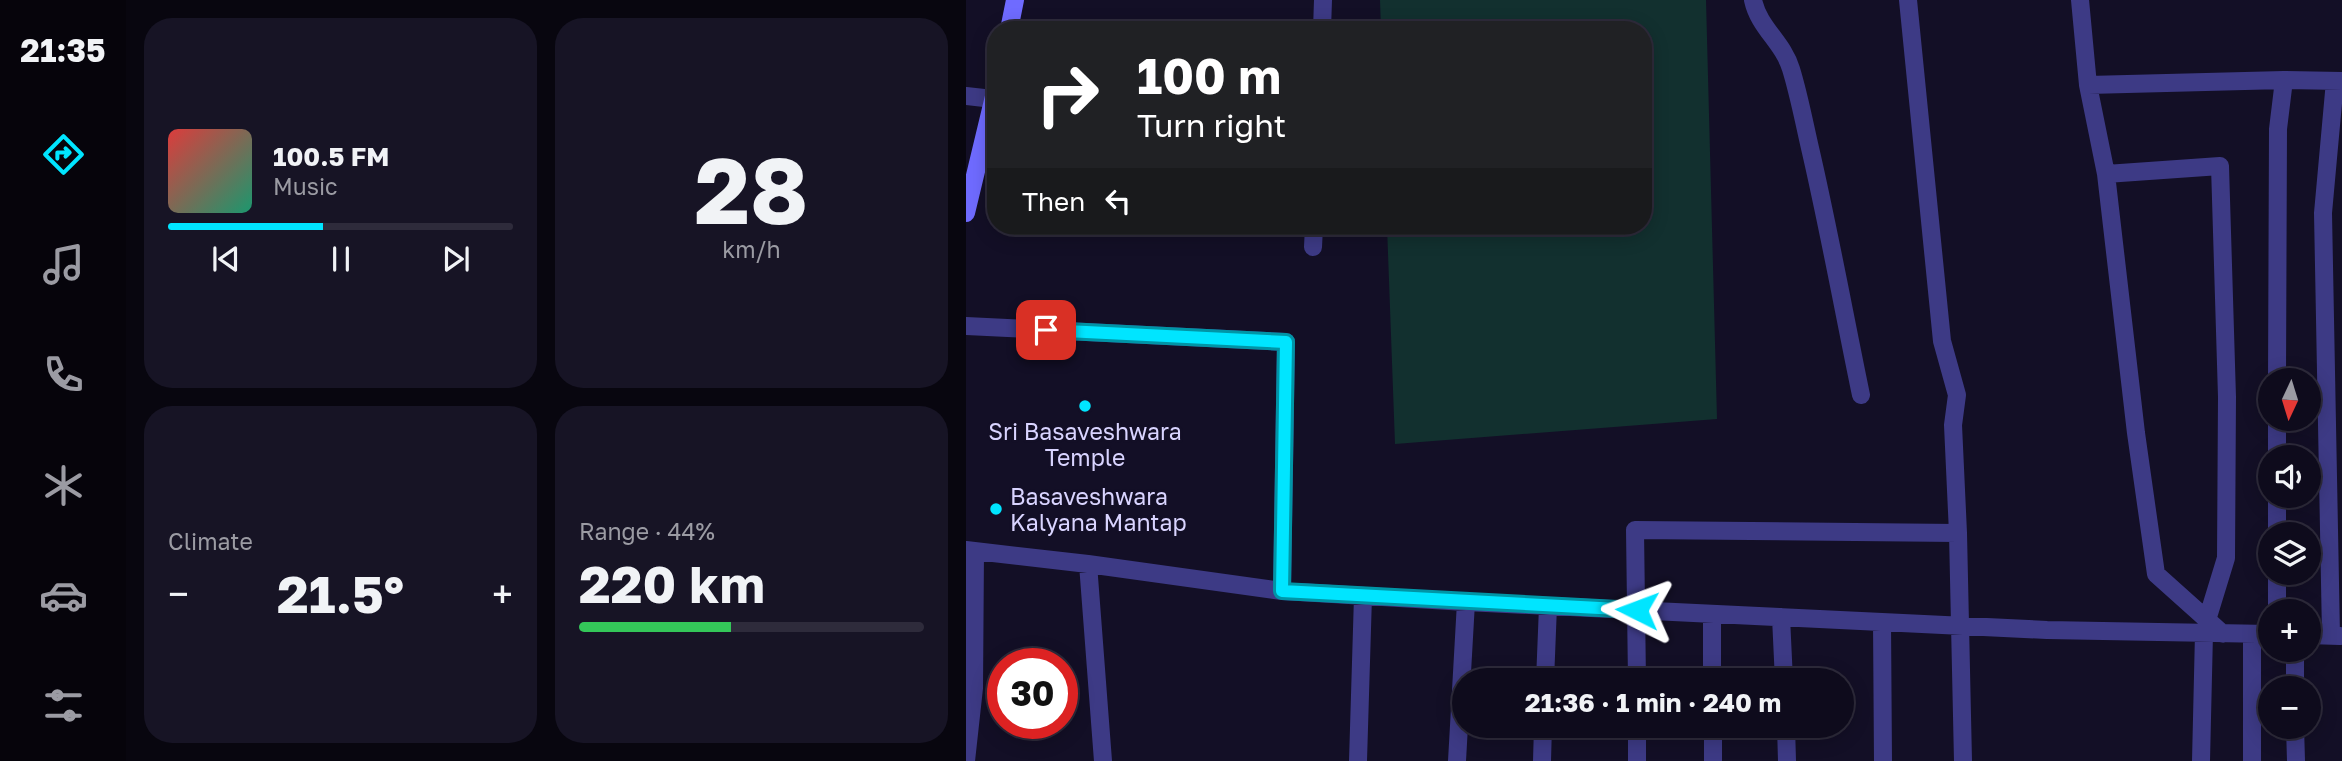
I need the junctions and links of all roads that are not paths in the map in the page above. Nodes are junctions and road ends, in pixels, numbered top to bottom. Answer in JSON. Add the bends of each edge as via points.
{"nodes":[{"id":1,"x":1015,"y":0,"type":"edge"},
{"id":2,"x":1323,"y":0,"type":"edge"},
{"id":3,"x":1753,"y":0,"type":"edge"},
{"id":4,"x":1908,"y":0,"type":"edge"},
{"id":5,"x":2080,"y":0,"type":"edge"},
{"id":6,"x":1011,"y":21,"type":"edge"},
{"id":7,"x":1322,"y":21,"type":"edge"},
{"id":8,"x":2284,"y":80,"type":"junction"},
{"id":9,"x":2339,"y":81,"type":"edge"},
{"id":10,"x":2088,"y":86,"type":"junction"},
{"id":11,"x":987,"y":94,"type":"edge"},
{"id":12,"x":966,"y":96,"type":"edge"},
{"id":13,"x":987,"y":119,"type":"edge"},
{"id":14,"x":970,"y":173,"type":"edge"},
{"id":15,"x":2106,"y":174,"type":"junction"},
{"id":16,"x":966,"y":213,"type":"edge"},
{"id":17,"x":1314,"y":235,"type":"edge"},
{"id":18,"x":1313,"y":247,"type":"dead end"},
{"id":19,"x":966,"y":326,"type":"edge"},
{"id":20,"x":2277,"y":368,"type":"edge"},
{"id":21,"x":1861,"y":395,"type":"dead end"},
{"id":22,"x":1958,"y":533,"type":"junction"},
{"id":23,"x":971,"y":551,"type":"edge"},
{"id":24,"x":1088,"y":564,"type":"junction"},
{"id":25,"x":1282,"y":591,"type":"junction"},
{"id":26,"x":1363,"y":596,"type":"junction"},
{"id":27,"x":1465,"y":602,"type":"junction"},
{"id":28,"x":1548,"y":606,"type":"junction"},
{"id":29,"x":1637,"y":610,"type":"junction"},
{"id":30,"x":1712,"y":614,"type":"junction"},
{"id":31,"x":1781,"y":617,"type":"junction"},
{"id":32,"x":1882,"y":622,"type":"junction"},
{"id":33,"x":1961,"y":626,"type":"junction"},
{"id":34,"x":2206,"y":626,"type":"junction"},
{"id":35,"x":2258,"y":634,"type":"edge"},
{"id":36,"x":2336,"y":636,"type":"edge"},
{"id":37,"x":2259,"y":662,"type":"edge"},
{"id":38,"x":1546,"y":668,"type":"edge"},
{"id":39,"x":1637,"y":668,"type":"edge"},
{"id":40,"x":1712,"y":668,"type":"edge"},
{"id":41,"x":1783,"y":668,"type":"edge"},
{"id":42,"x":1543,"y":738,"type":"edge"},
{"id":43,"x":1637,"y":738,"type":"edge"},
{"id":44,"x":1713,"y":738,"type":"edge"},
{"id":45,"x":1786,"y":738,"type":"edge"},
{"id":46,"x":2295,"y":739,"type":"edge"},
{"id":47,"x":966,"y":761,"type":"edge"},
{"id":48,"x":1103,"y":761,"type":"edge"},
{"id":49,"x":1358,"y":761,"type":"edge"},
{"id":50,"x":1457,"y":761,"type":"edge"},
{"id":51,"x":1542,"y":761,"type":"edge"},
{"id":52,"x":1637,"y":761,"type":"edge"},
{"id":53,"x":1713,"y":761,"type":"edge"},
{"id":54,"x":1787,"y":761,"type":"edge"},
{"id":55,"x":1883,"y":761,"type":"edge"},
{"id":56,"x":1963,"y":761,"type":"edge"},
{"id":57,"x":2201,"y":761,"type":"edge"},
{"id":58,"x":2252,"y":761,"type":"edge"},
{"id":59,"x":2295,"y":761,"type":"edge"}],
"edges":[{"from":1,"to":6,"type":"street"},
{"from":2,"to":7,"type":"street"},
{"from":3,"to":21,"type":"street","via":[[1764,28],[1782,48],[1791,69]]},
{"from":4,"to":22,"type":"street","via":[[1942,341],[1956,395]]},
{"from":5,"to":10,"type":"street"},
{"from":8,"to":9,"type":"street"},
{"from":8,"to":10,"type":"street"},
{"from":8,"to":20,"type":"street","via":[[2278,129]]},
{"from":9,"to":36,"type":"street","via":[[2323,213]]},
{"from":10,"to":15,"type":"street"},
{"from":11,"to":12,"type":"street"},
{"from":13,"to":14,"type":"street"},
{"from":14,"to":16,"type":"street"},
{"from":15,"to":34,"type":"street","via":[[2156,574]]},
{"from":15,"to":34,"type":"street","via":[[2220,166],[2227,558]]},
{"from":17,"to":18,"type":"street"},
{"from":19,"to":25,"type":"street","via":[[1286,342]]},
{"from":22,"to":29,"type":"street","via":[[1634,530]]},
{"from":22,"to":33,"type":"street"},
{"from":23,"to":24,"type":"street"},
{"from":23,"to":47,"type":"street","via":[[974,688]]},
{"from":24,"to":25,"type":"street"},
{"from":24,"to":48,"type":"street"},
{"from":25,"to":26,"type":"street"},
{"from":26,"to":27,"type":"street"},
{"from":26,"to":49,"type":"street"},
{"from":27,"to":28,"type":"street"},
{"from":27,"to":50,"type":"street"},
{"from":28,"to":29,"type":"street"},
{"from":28,"to":38,"type":"street"},
{"from":29,"to":30,"type":"street"},
{"from":29,"to":39,"type":"street"},
{"from":30,"to":31,"type":"street"},
{"from":30,"to":40,"type":"street"},
{"from":31,"to":32,"type":"street"},
{"from":31,"to":41,"type":"street"},
{"from":32,"to":33,"type":"street"},
{"from":32,"to":55,"type":"street"},
{"from":33,"to":34,"type":"street","via":[[2047,630]]},
{"from":33,"to":56,"type":"street"},
{"from":34,"to":35,"type":"street","via":[[2223,634]]},
{"from":34,"to":57,"type":"street"},
{"from":37,"to":58,"type":"street"},
{"from":42,"to":51,"type":"street"},
{"from":43,"to":52,"type":"street"},
{"from":44,"to":53,"type":"street"},
{"from":45,"to":54,"type":"street"},
{"from":46,"to":59,"type":"street"}]}
